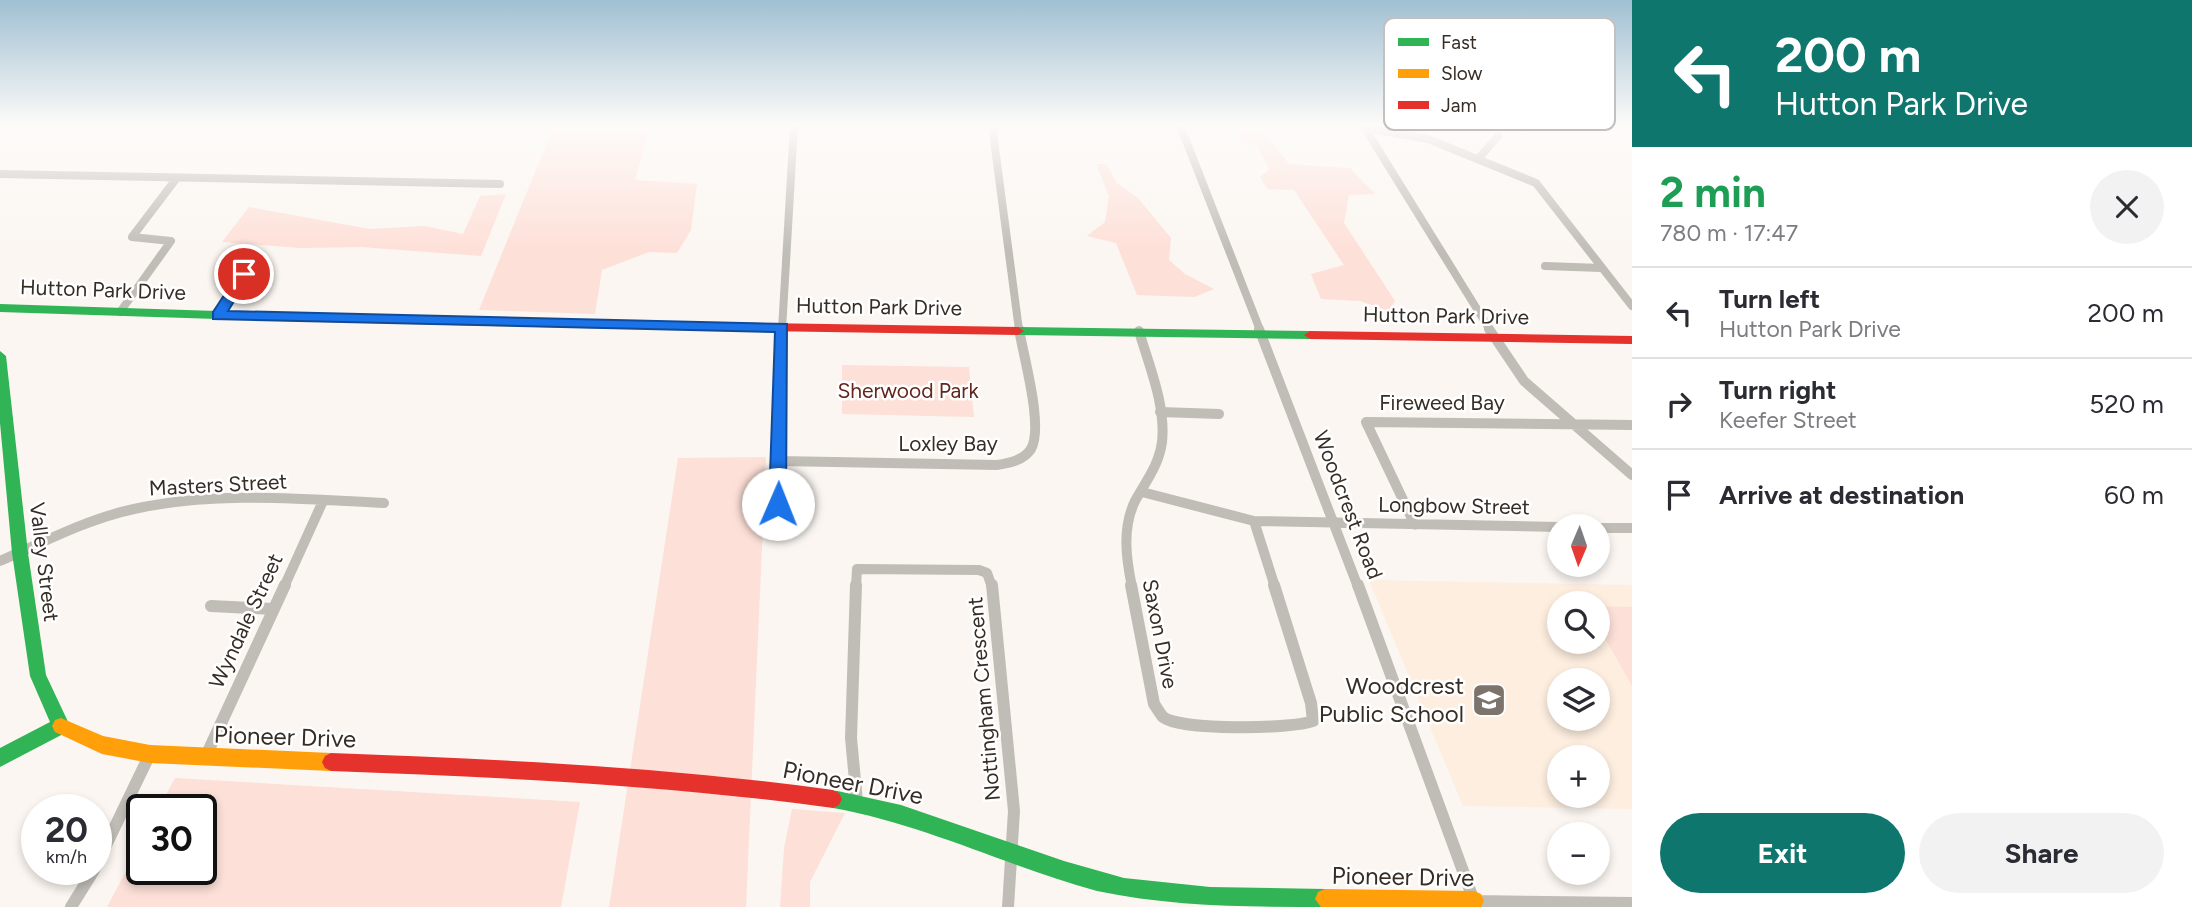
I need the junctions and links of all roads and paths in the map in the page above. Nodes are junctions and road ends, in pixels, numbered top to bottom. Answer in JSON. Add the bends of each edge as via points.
{"nodes":[{"id":1,"x":791,"y":167,"type":"edge"},
{"id":2,"x":998,"y":167,"type":"edge"},
{"id":3,"x":1196,"y":167,"type":"edge"},
{"id":4,"x":1389,"y":167,"type":"edge"},
{"id":5,"x":1499,"y":167,"type":"edge"},
{"id":6,"x":0,"y":174,"type":"edge"},
{"id":7,"x":176,"y":179,"type":"junction"},
{"id":8,"x":500,"y":184,"type":"dead end"},
{"id":9,"x":258,"y":253,"type":"dead end"},
{"id":10,"x":1545,"y":266,"type":"dead end"},
{"id":11,"x":1601,"y":268,"type":"junction"},
{"id":12,"x":1632,"y":306,"type":"edge"},
{"id":13,"x":0,"y":308,"type":"edge"},
{"id":14,"x":120,"y":312,"type":"junction"},
{"id":15,"x":218,"y":316,"type":"junction"},
{"id":16,"x":782,"y":327,"type":"junction"},
{"id":17,"x":1019,"y":329,"type":"junction"},
{"id":18,"x":1139,"y":331,"type":"junction"},
{"id":19,"x":1262,"y":336,"type":"junction"},
{"id":20,"x":1495,"y":338,"type":"junction"},
{"id":21,"x":1632,"y":340,"type":"edge"},
{"id":22,"x":0,"y":356,"type":"edge"},
{"id":23,"x":1,"y":376,"type":"edge"},
{"id":24,"x":1160,"y":412,"type":"junction"},
{"id":25,"x":1219,"y":414,"type":"dead end"},
{"id":26,"x":1575,"y":424,"type":"junction"},
{"id":27,"x":1632,"y":425,"type":"edge"},
{"id":28,"x":779,"y":461,"type":"junction"},
{"id":29,"x":1632,"y":475,"type":"edge"},
{"id":30,"x":1142,"y":492,"type":"junction"},
{"id":31,"x":323,"y":501,"type":"junction"},
{"id":32,"x":384,"y":503,"type":"dead end"},
{"id":33,"x":778,"y":504,"type":"dead end"},
{"id":34,"x":1254,"y":521,"type":"junction"},
{"id":35,"x":1335,"y":523,"type":"junction"},
{"id":36,"x":1415,"y":525,"type":"junction"},
{"id":37,"x":1547,"y":527,"type":"edge"},
{"id":38,"x":1610,"y":527,"type":"edge"},
{"id":39,"x":1632,"y":528,"type":"edge"},
{"id":40,"x":20,"y":553,"type":"junction"},
{"id":41,"x":0,"y":561,"type":"edge"},
{"id":42,"x":211,"y":606,"type":"dead end"},
{"id":43,"x":273,"y":609,"type":"junction"},
{"id":44,"x":61,"y":726,"type":"junction"},
{"id":45,"x":149,"y":754,"type":"junction"},
{"id":46,"x":0,"y":758,"type":"edge"},
{"id":47,"x":205,"y":758,"type":"junction"},
{"id":48,"x":857,"y":802,"type":"junction"},
{"id":49,"x":112,"y":832,"type":"edge"},
{"id":50,"x":1012,"y":851,"type":"junction"},
{"id":51,"x":85,"y":885,"type":"edge"},
{"id":52,"x":1474,"y":901,"type":"junction"},
{"id":53,"x":1632,"y":903,"type":"edge"},
{"id":54,"x":1376,"y":904,"type":"edge"},
{"id":55,"x":1585,"y":905,"type":"edge"},
{"id":56,"x":71,"y":907,"type":"edge"},
{"id":57,"x":1008,"y":907,"type":"edge"}],
"edges":[{"from":1,"to":16,"type":"street"},
{"from":2,"to":17,"type":"street"},
{"from":3,"to":19,"type":"street","name":"Woodcrest Road"},
{"from":4,"to":20,"type":"street"},
{"from":5,"to":11,"type":"street","via":[[1539,186]]},
{"from":6,"to":7,"type":"street"},
{"from":7,"to":8,"type":"street"},
{"from":7,"to":14,"type":"street","via":[[132,237],[171,242]]},
{"from":9,"to":15,"type":"street"},
{"from":10,"to":11,"type":"street"},
{"from":11,"to":12,"type":"street"},
{"from":13,"to":14,"type":"street","name":"Hutton Park Drive"},
{"from":14,"to":15,"type":"street","name":"Hutton Park Drive"},
{"from":15,"to":16,"type":"street","name":"Hutton Park Drive"},
{"from":16,"to":17,"type":"street","name":"Hutton Park Drive"},
{"from":16,"to":28,"type":"street"},
{"from":17,"to":18,"type":"street","name":"Hutton Park Drive"},
{"from":17,"to":28,"type":"street","name":"Loxley Bay","via":[[1035,428],[1035,442],[1026,457],[997,465]]},
{"from":18,"to":19,"type":"street","name":"Hutton Park Drive"},
{"from":18,"to":24,"type":"street","name":"Saxon Drive"},
{"from":19,"to":20,"type":"street","name":"Hutton Park Drive"},
{"from":19,"to":35,"type":"street","name":"Woodcrest Road"},
{"from":20,"to":21,"type":"street","name":"Hutton Park Drive"},
{"from":20,"to":26,"type":"street","via":[[1524,381]]},
{"from":22,"to":23,"type":"street","name":"Valley Street"},
{"from":23,"to":40,"type":"street","name":"Valley Street"},
{"from":24,"to":25,"type":"street"},
{"from":24,"to":30,"type":"street","name":"Saxon Drive","via":[[1160,455]]},
{"from":26,"to":27,"type":"street","name":"Fireweed Bay"},
{"from":26,"to":29,"type":"street"},
{"from":26,"to":36,"type":"street","name":"Fireweed Bay","via":[[1366,422]]},
{"from":28,"to":33,"type":"street"},
{"from":30,"to":34,"type":"street","name":"Longbow Street"},
{"from":30,"to":34,"type":"street","name":"Saxon Drive","via":[[1128,528],[1127,562],[1154,704],[1171,721],[1296,727],[1313,721]]},
{"from":31,"to":32,"type":"street","name":"Masters Street"},
{"from":31,"to":40,"type":"street","name":"Masters Street","via":[[218,500],[135,509],[95,519]]},
{"from":31,"to":43,"type":"street","name":"Wyndale Street"},
{"from":34,"to":35,"type":"street","name":"Longbow Street"},
{"from":35,"to":36,"type":"street","name":"Longbow Street"},
{"from":35,"to":52,"type":"street","name":"Woodcrest Road"},
{"from":36,"to":37,"type":"street","name":"Longbow Street"},
{"from":38,"to":39,"type":"street"},
{"from":40,"to":41,"type":"street","name":"Masters Street"},
{"from":40,"to":44,"type":"street","name":"Valley Street","via":[[38,676]]},
{"from":42,"to":43,"type":"street"},
{"from":43,"to":47,"type":"street","name":"Wyndale Street"},
{"from":44,"to":45,"type":"street","name":"Pioneer Drive","via":[[102,745]]},
{"from":44,"to":46,"type":"street"},
{"from":45,"to":47,"type":"street","name":"Pioneer Drive"},
{"from":45,"to":49,"type":"street"},
{"from":47,"to":48,"type":"street","name":"Pioneer Drive","via":[[565,771]]},
{"from":48,"to":50,"type":"street","name":"Pioneer Drive","via":[[908,814]]},
{"from":48,"to":50,"type":"street","name":"Nottingham Crescent","via":[[851,738],[856,572],[863,567],[983,571],[992,582],[1014,811]]},
{"from":50,"to":54,"type":"street","name":"Pioneer Drive","via":[[1097,881],[1151,892]]},
{"from":50,"to":57,"type":"street"},
{"from":51,"to":56,"type":"street"},
{"from":52,"to":54,"type":"street","name":"Pioneer Drive"},
{"from":52,"to":55,"type":"street","name":"Pioneer Drive"},
{"from":53,"to":55,"type":"street","name":"Pioneer Drive"}]}
